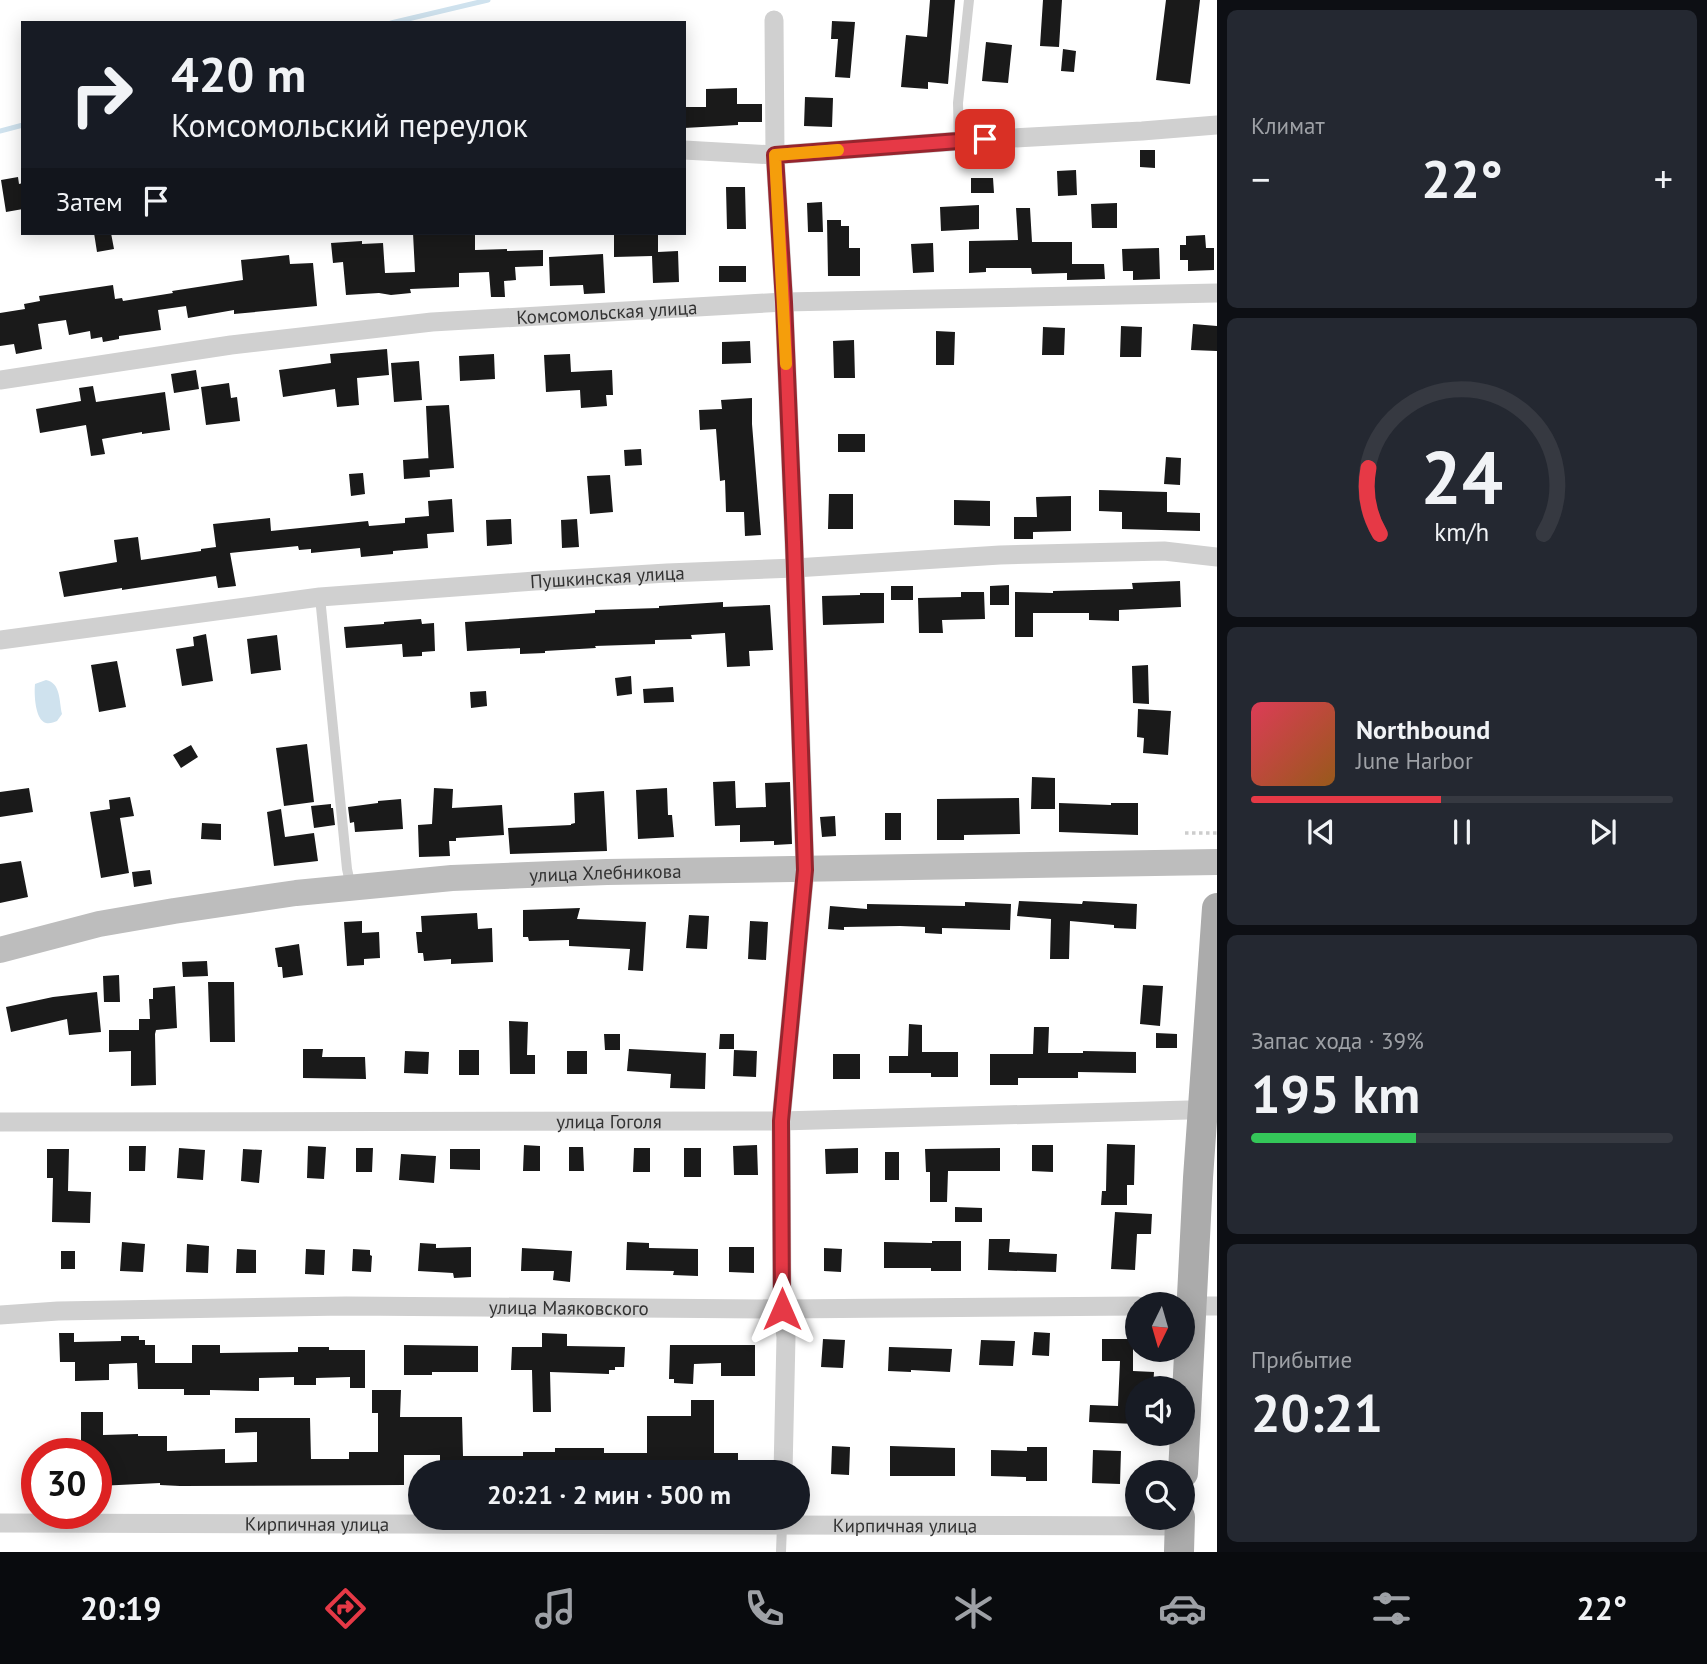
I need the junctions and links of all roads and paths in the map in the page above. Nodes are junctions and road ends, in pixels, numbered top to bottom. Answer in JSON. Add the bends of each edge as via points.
{"nodes":[{"id":1,"x":969,"y":0,"type":"edge"},
{"id":2,"x":774,"y":20,"type":"dead end"},
{"id":3,"x":1217,"y":125,"type":"edge"},
{"id":4,"x":959,"y":141,"type":"junction"},
{"id":5,"x":686,"y":150,"type":"edge"},
{"id":6,"x":775,"y":155,"type":"junction"},
{"id":7,"x":1217,"y":293,"type":"edge"},
{"id":8,"x":784,"y":302,"type":"junction"},
{"id":9,"x":0,"y":380,"type":"edge"},
{"id":10,"x":1217,"y":557,"type":"edge"},
{"id":11,"x":795,"y":568,"type":"junction"},
{"id":12,"x":320,"y":597,"type":"junction"},
{"id":13,"x":0,"y":640,"type":"edge"},
{"id":14,"x":1185,"y":833,"type":"dead end"},
{"id":15,"x":1217,"y":833,"type":"edge"},
{"id":16,"x":1217,"y":862,"type":"edge"},
{"id":17,"x":805,"y":870,"type":"junction"},
{"id":18,"x":352,"y":888,"type":"junction"},
{"id":19,"x":1217,"y":908,"type":"edge"},
{"id":20,"x":0,"y":950,"type":"edge"},
{"id":21,"x":1210,"y":1110,"type":"edge"},
{"id":22,"x":781,"y":1121,"type":"junction"},
{"id":23,"x":0,"y":1122,"type":"edge"},
{"id":24,"x":1125,"y":1306,"type":"edge"},
{"id":25,"x":1197,"y":1306,"type":"edge"},
{"id":26,"x":782,"y":1309,"type":"junction"},
{"id":27,"x":0,"y":1315,"type":"edge"},
{"id":28,"x":783,"y":1460,"type":"edge"},
{"id":29,"x":1184,"y":1460,"type":"edge"},
{"id":30,"x":408,"y":1522,"type":"edge"},
{"id":31,"x":810,"y":1522,"type":"edge"},
{"id":32,"x":0,"y":1523,"type":"edge"},
{"id":33,"x":782,"y":1530,"type":"edge"},
{"id":34,"x":1179,"y":1532,"type":"edge"},
{"id":35,"x":781,"y":1552,"type":"edge"}],
"edges":[{"from":1,"to":4,"type":"lane","via":[[958,103]]},
{"from":2,"to":6,"type":"street"},
{"from":3,"to":4,"type":"street"},
{"from":4,"to":6,"type":"street"},
{"from":5,"to":6,"type":"street"},
{"from":6,"to":8,"type":"street"},
{"from":7,"to":8,"type":"street","name":"Комсомольская улица"},
{"from":8,"to":9,"type":"street","name":"Комсомольская улица","via":[[432,322],[231,345]]},
{"from":8,"to":11,"type":"street"},
{"from":10,"to":11,"type":"street","name":"Пушкинская улица","via":[[1164,551],[1000,555]]},
{"from":11,"to":12,"type":"street","name":"Пушкинская улица","via":[[667,572]]},
{"from":11,"to":17,"type":"street"},
{"from":12,"to":13,"type":"street","name":"Пушкинская улица"},
{"from":12,"to":18,"type":"lane"},
{"from":14,"to":15,"type":"path"},
{"from":16,"to":17,"type":"street","name":"улица Хлебникова"},
{"from":17,"to":18,"type":"street","name":"улица Хлебникова","via":[[452,878]]},
{"from":17,"to":22,"type":"street"},
{"from":18,"to":20,"type":"street","name":"улица Хлебникова","via":[[106,922]]},
{"from":19,"to":21,"type":"main road"},
{"from":21,"to":22,"type":"street","name":"улица Гоголя"},
{"from":21,"to":25,"type":"main road"},
{"from":22,"to":23,"type":"street","name":"улица Гоголя"},
{"from":22,"to":26,"type":"street"},
{"from":24,"to":26,"type":"street","name":"улица Маяковского"},
{"from":25,"to":29,"type":"main road"},
{"from":26,"to":27,"type":"street","name":"улица Маяковского","via":[[346,1306]]},
{"from":26,"to":28,"type":"street","via":[[786,1337]]},
{"from":30,"to":32,"type":"street","name":"Кирпичная улица"},
{"from":31,"to":34,"type":"street","name":"Кирпичная улица"},
{"from":33,"to":35,"type":"lane"}]}
